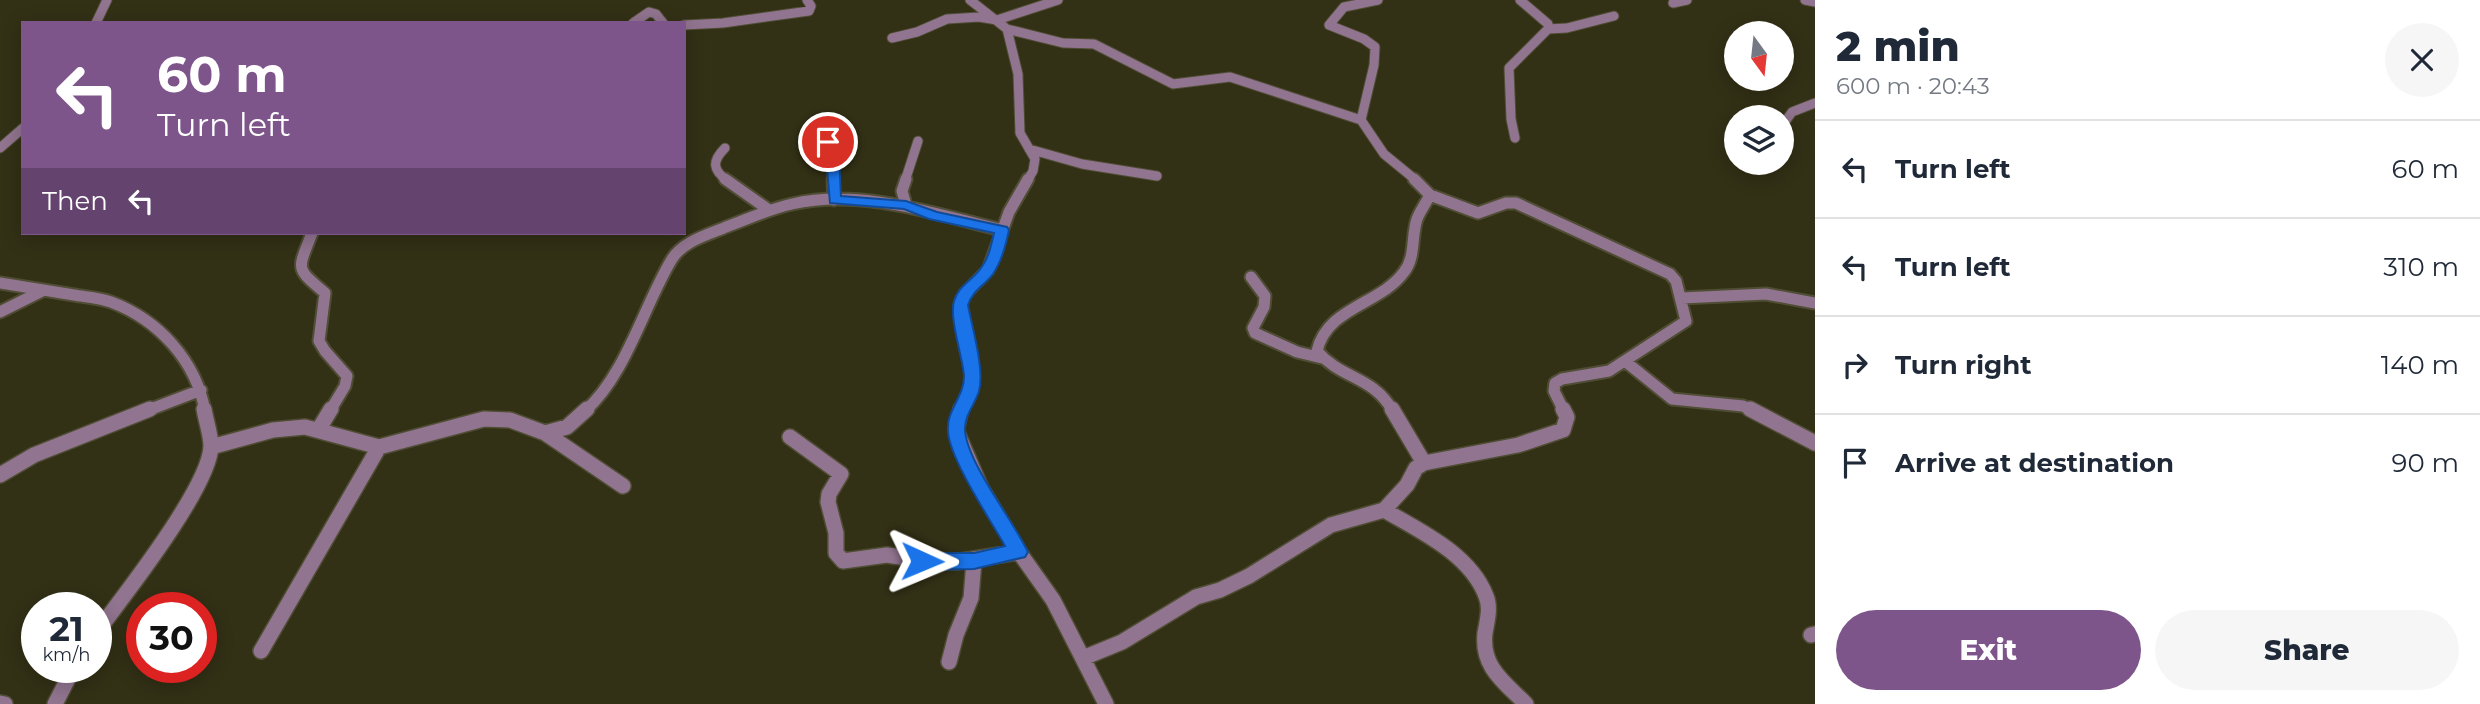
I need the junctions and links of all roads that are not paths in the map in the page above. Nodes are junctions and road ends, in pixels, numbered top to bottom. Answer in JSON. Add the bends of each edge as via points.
{"nodes":[{"id":1,"x":107,"y":0,"type":"edge"},
{"id":2,"x":807,"y":0,"type":"edge"},
{"id":3,"x":970,"y":0,"type":"edge"},
{"id":4,"x":1058,"y":0,"type":"edge"},
{"id":5,"x":1378,"y":0,"type":"edge"},
{"id":6,"x":1520,"y":0,"type":"edge"},
{"id":7,"x":1687,"y":0,"type":"edge"},
{"id":8,"x":1805,"y":0,"type":"edge"},
{"id":9,"x":651,"y":2,"type":"dead end"},
{"id":10,"x":1815,"y":2,"type":"edge"},
{"id":11,"x":1673,"y":3,"type":"dead end"},
{"id":12,"x":649,"y":12,"type":"junction"},
{"id":13,"x":1614,"y":16,"type":"dead end"},
{"id":14,"x":997,"y":20,"type":"junction"},
{"id":15,"x":97,"y":21,"type":"edge"},
{"id":16,"x":636,"y":21,"type":"edge"},
{"id":17,"x":661,"y":21,"type":"edge"},
{"id":18,"x":686,"y":25,"type":"edge"},
{"id":19,"x":1007,"y":29,"type":"junction"},
{"id":20,"x":1548,"y":29,"type":"junction"},
{"id":21,"x":892,"y":38,"type":"dead end"},
{"id":22,"x":1815,"y":103,"type":"edge"},
{"id":23,"x":1794,"y":111,"type":"edge"},
{"id":24,"x":1361,"y":120,"type":"junction"},
{"id":25,"x":21,"y":130,"type":"edge"},
{"id":26,"x":811,"y":131,"type":"dead end"},
{"id":27,"x":1515,"y":138,"type":"dead end"},
{"id":28,"x":918,"y":141,"type":"dead end"},
{"id":29,"x":0,"y":148,"type":"edge"},
{"id":30,"x":725,"y":148,"type":"dead end"},
{"id":31,"x":1029,"y":149,"type":"junction"},
{"id":32,"x":1157,"y":176,"type":"dead end"},
{"id":33,"x":1430,"y":195,"type":"junction"},
{"id":34,"x":835,"y":200,"type":"junction"},
{"id":35,"x":906,"y":205,"type":"junction"},
{"id":36,"x":769,"y":210,"type":"junction"},
{"id":37,"x":1002,"y":230,"type":"junction"},
{"id":38,"x":311,"y":235,"type":"edge"},
{"id":39,"x":1251,"y":277,"type":"dead end"},
{"id":40,"x":0,"y":282,"type":"edge"},
{"id":41,"x":42,"y":291,"type":"junction"},
{"id":42,"x":1682,"y":298,"type":"junction"},
{"id":43,"x":1815,"y":303,"type":"edge"},
{"id":44,"x":0,"y":312,"type":"edge"},
{"id":45,"x":1322,"y":358,"type":"junction"},
{"id":46,"x":1626,"y":362,"type":"junction"},
{"id":47,"x":201,"y":390,"type":"junction"},
{"id":48,"x":319,"y":429,"type":"junction"},
{"id":49,"x":545,"y":433,"type":"junction"},
{"id":50,"x":790,"y":437,"type":"dead end"},
{"id":51,"x":1815,"y":443,"type":"edge"},
{"id":52,"x":211,"y":447,"type":"junction"},
{"id":53,"x":379,"y":447,"type":"junction"},
{"id":54,"x":1424,"y":463,"type":"junction"},
{"id":55,"x":0,"y":475,"type":"edge"},
{"id":56,"x":623,"y":486,"type":"dead end"},
{"id":57,"x":1384,"y":510,"type":"junction"},
{"id":58,"x":1019,"y":552,"type":"junction"},
{"id":59,"x":974,"y":561,"type":"junction"},
{"id":60,"x":112,"y":611,"type":"edge"},
{"id":61,"x":261,"y":651,"type":"dead end"},
{"id":62,"x":1083,"y":658,"type":"junction"},
{"id":63,"x":949,"y":662,"type":"dead end"},
{"id":64,"x":66,"y":683,"type":"edge"},
{"id":65,"x":55,"y":704,"type":"edge"},
{"id":66,"x":1106,"y":704,"type":"edge"},
{"id":67,"x":1526,"y":704,"type":"edge"}],
"edges":[{"from":1,"to":15,"type":"street"},
{"from":2,"to":18,"type":"street","via":[[809,11]]},
{"from":3,"to":14,"type":"street"},
{"from":4,"to":14,"type":"street"},
{"from":5,"to":24,"type":"street","via":[[1344,7],[1329,25],[1365,38],[1375,47]]},
{"from":6,"to":20,"type":"street"},
{"from":7,"to":11,"type":"street"},
{"from":8,"to":10,"type":"street"},
{"from":9,"to":12,"type":"street"},
{"from":12,"to":16,"type":"street"},
{"from":12,"to":17,"type":"street"},
{"from":13,"to":20,"type":"street"},
{"from":14,"to":19,"type":"street"},
{"from":14,"to":21,"type":"street","via":[[947,19]]},
{"from":19,"to":24,"type":"street","via":[[1063,43],[1094,44],[1173,84],[1230,77]]},
{"from":19,"to":31,"type":"street","via":[[1018,74],[1020,133]]},
{"from":20,"to":27,"type":"street","via":[[1509,68]]},
{"from":22,"to":23,"type":"street"},
{"from":24,"to":33,"type":"street","via":[[1384,154]]},
{"from":25,"to":29,"type":"street"},
{"from":26,"to":34,"type":"street","via":[[828,142]]},
{"from":28,"to":35,"type":"street","via":[[902,191]]},
{"from":30,"to":36,"type":"street","via":[[715,158],[719,175]]},
{"from":31,"to":32,"type":"street","via":[[1082,164]]},
{"from":31,"to":37,"type":"street","via":[[1035,159],[1033,171]]},
{"from":33,"to":42,"type":"street","via":[[1478,213],[1503,202],[1516,203],[1661,268],[1676,281]]},
{"from":33,"to":45,"type":"street","via":[[1418,219],[1415,249],[1406,270],[1394,285],[1331,325],[1317,343]]},
{"from":34,"to":35,"type":"street"},
{"from":34,"to":36,"type":"street"},
{"from":35,"to":37,"type":"street","via":[[934,216]]},
{"from":36,"to":49,"type":"street","via":[[687,244],[673,257],[599,398],[567,427]]},
{"from":37,"to":58,"type":"street","via":[[988,270],[960,305],[972,377],[956,430],[981,488]]},
{"from":38,"to":48,"type":"street","via":[[300,265],[302,274],[325,293],[327,304],[318,340],[347,376]]},
{"from":39,"to":45,"type":"street","via":[[1266,295],[1255,333]]},
{"from":40,"to":41,"type":"street"},
{"from":41,"to":44,"type":"street"},
{"from":41,"to":47,"type":"street","via":[[110,302],[142,317],[174,345]]},
{"from":42,"to":43,"type":"street","via":[[1772,294]]},
{"from":42,"to":46,"type":"street","via":[[1686,321]]},
{"from":45,"to":54,"type":"street","via":[[1383,394]]},
{"from":46,"to":51,"type":"street","via":[[1672,399],[1743,406]]},
{"from":46,"to":54,"type":"street","via":[[1609,371],[1555,383],[1554,391],[1567,417],[1563,429],[1518,444]]},
{"from":47,"to":52,"type":"street"},
{"from":47,"to":55,"type":"street","via":[[54,446]]},
{"from":48,"to":52,"type":"street","via":[[273,430]]},
{"from":48,"to":53,"type":"street"},
{"from":49,"to":53,"type":"street","via":[[510,420],[484,419]]},
{"from":49,"to":56,"type":"street"},
{"from":50,"to":59,"type":"street","via":[[841,474],[829,492],[827,507],[840,560],[887,555],[937,563]]},
{"from":52,"to":60,"type":"street","via":[[196,490]]},
{"from":53,"to":61,"type":"street"},
{"from":54,"to":57,"type":"street"},
{"from":57,"to":62,"type":"street","via":[[1331,525],[1250,576],[1196,597],[1122,642]]},
{"from":57,"to":67,"type":"street","via":[[1436,540],[1480,584],[1487,599],[1484,653],[1488,664]]},
{"from":58,"to":59,"type":"street"},
{"from":58,"to":62,"type":"street","via":[[1053,600]]},
{"from":59,"to":63,"type":"street","via":[[971,598]]},
{"from":62,"to":66,"type":"street"},
{"from":64,"to":65,"type":"street"}]}
